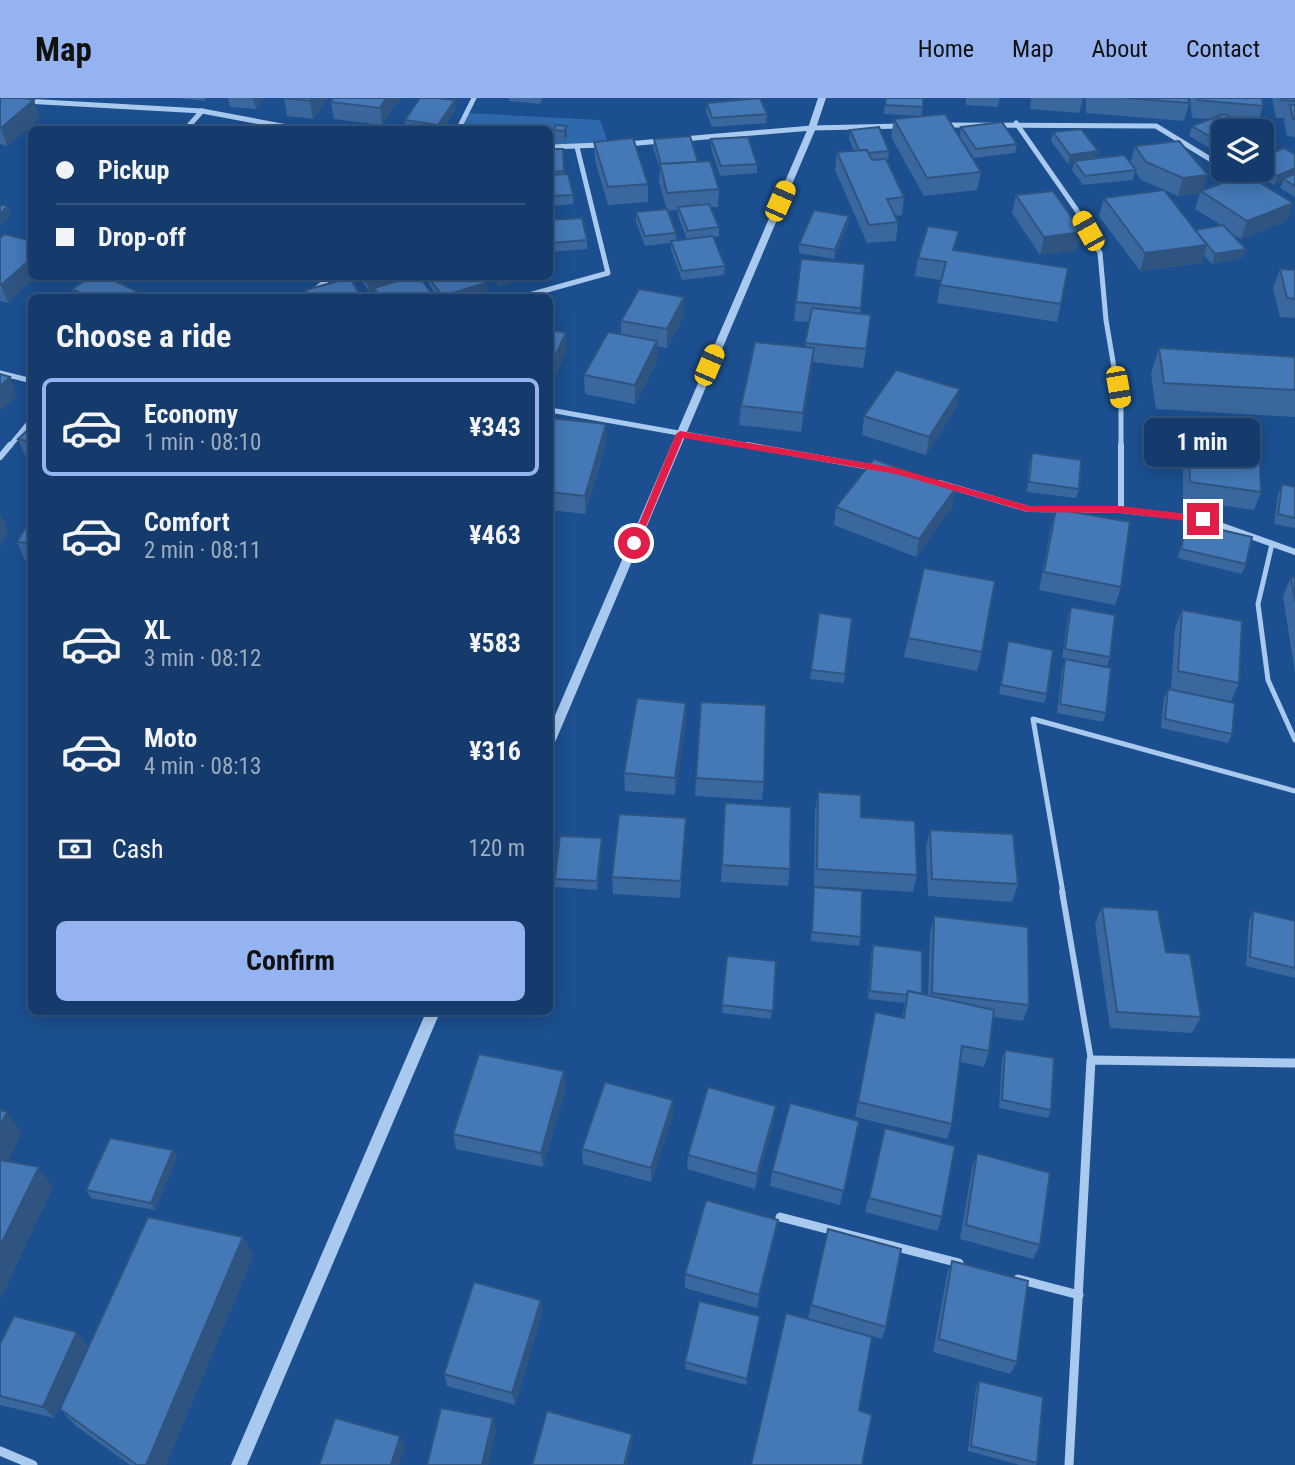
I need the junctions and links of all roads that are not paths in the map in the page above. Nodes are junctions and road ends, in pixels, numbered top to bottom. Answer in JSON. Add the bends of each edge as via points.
{"nodes":[{"id":1,"x":474,"y":98,"type":"edge"},
{"id":2,"x":822,"y":98,"type":"edge"},
{"id":3,"x":14,"y":101,"type":"edge"},
{"id":4,"x":202,"y":111,"type":"junction"},
{"id":5,"x":1016,"y":122,"type":"junction"},
{"id":6,"x":934,"y":125,"type":"edge"},
{"id":7,"x":189,"y":126,"type":"edge"},
{"id":8,"x":282,"y":126,"type":"edge"},
{"id":9,"x":460,"y":126,"type":"edge"},
{"id":10,"x":907,"y":126,"type":"edge"},
{"id":11,"x":812,"y":128,"type":"junction"},
{"id":12,"x":677,"y":139,"type":"edge"},
{"id":13,"x":663,"y":141,"type":"edge"},
{"id":14,"x":623,"y":144,"type":"edge"},
{"id":15,"x":609,"y":145,"type":"edge"},
{"id":16,"x":553,"y":146,"type":"edge"},
{"id":17,"x":577,"y":147,"type":"junction"},
{"id":18,"x":1211,"y":160,"type":"edge"},
{"id":19,"x":1247,"y":182,"type":"edge"},
{"id":20,"x":1250,"y":184,"type":"edge"},
{"id":21,"x":327,"y":280,"type":"edge"},
{"id":22,"x":310,"y":294,"type":"edge"},
{"id":23,"x":532,"y":294,"type":"edge"},
{"id":24,"x":0,"y":373,"type":"edge"},
{"id":25,"x":28,"y":380,"type":"edge"},
{"id":26,"x":553,"y":410,"type":"edge"},
{"id":27,"x":28,"y":424,"type":"edge"},
{"id":28,"x":680,"y":434,"type":"junction"},
{"id":29,"x":0,"y":457,"type":"edge"},
{"id":30,"x":883,"y":469,"type":"edge"},
{"id":31,"x":936,"y":482,"type":"edge"},
{"id":32,"x":1121,"y":510,"type":"junction"},
{"id":33,"x":1272,"y":544,"type":"junction"},
{"id":34,"x":1295,"y":552,"type":"edge"},
{"id":35,"x":553,"y":733,"type":"edge"},
{"id":36,"x":1295,"y":740,"type":"edge"},
{"id":37,"x":1295,"y":791,"type":"edge"},
{"id":38,"x":432,"y":1015,"type":"edge"},
{"id":39,"x":1091,"y":1060,"type":"junction"},
{"id":40,"x":1295,"y":1063,"type":"edge"},
{"id":41,"x":780,"y":1217,"type":"dead end"},
{"id":42,"x":970,"y":1266,"type":"edge"},
{"id":43,"x":1011,"y":1277,"type":"edge"},
{"id":44,"x":1079,"y":1294,"type":"junction"},
{"id":45,"x":0,"y":1451,"type":"edge"},
{"id":46,"x":33,"y":1465,"type":"edge"},
{"id":47,"x":239,"y":1465,"type":"edge"},
{"id":48,"x":1069,"y":1465,"type":"edge"}],
"edges":[{"from":1,"to":9,"type":"street"},
{"from":2,"to":11,"type":"street"},
{"from":3,"to":4,"type":"street"},
{"from":4,"to":7,"type":"street"},
{"from":4,"to":8,"type":"street"},
{"from":5,"to":6,"type":"street"},
{"from":5,"to":18,"type":"street","via":[[1156,126]]},
{"from":5,"to":32,"type":"street","via":[[1076,209],[1100,253],[1121,409]]},
{"from":10,"to":11,"type":"street"},
{"from":11,"to":12,"type":"street"},
{"from":11,"to":28,"type":"street"},
{"from":13,"to":14,"type":"street"},
{"from":15,"to":17,"type":"street"},
{"from":16,"to":17,"type":"street"},
{"from":17,"to":23,"type":"street","via":[[608,273]]},
{"from":19,"to":20,"type":"street"},
{"from":21,"to":22,"type":"street"},
{"from":24,"to":25,"type":"street"},
{"from":26,"to":28,"type":"street"},
{"from":27,"to":29,"type":"street"},
{"from":28,"to":30,"type":"street"},
{"from":28,"to":35,"type":"street"},
{"from":31,"to":32,"type":"street","via":[[1028,509]]},
{"from":32,"to":33,"type":"street","via":[[1203,519]]},
{"from":33,"to":34,"type":"street"},
{"from":33,"to":36,"type":"lane","via":[[1258,604],[1268,680]]},
{"from":37,"to":39,"type":"lane","via":[[1033,719]]},
{"from":38,"to":47,"type":"street"},
{"from":39,"to":40,"type":"street"},
{"from":39,"to":44,"type":"street"},
{"from":41,"to":42,"type":"street"},
{"from":43,"to":44,"type":"street"},
{"from":44,"to":48,"type":"street"},
{"from":45,"to":46,"type":"street"}]}
